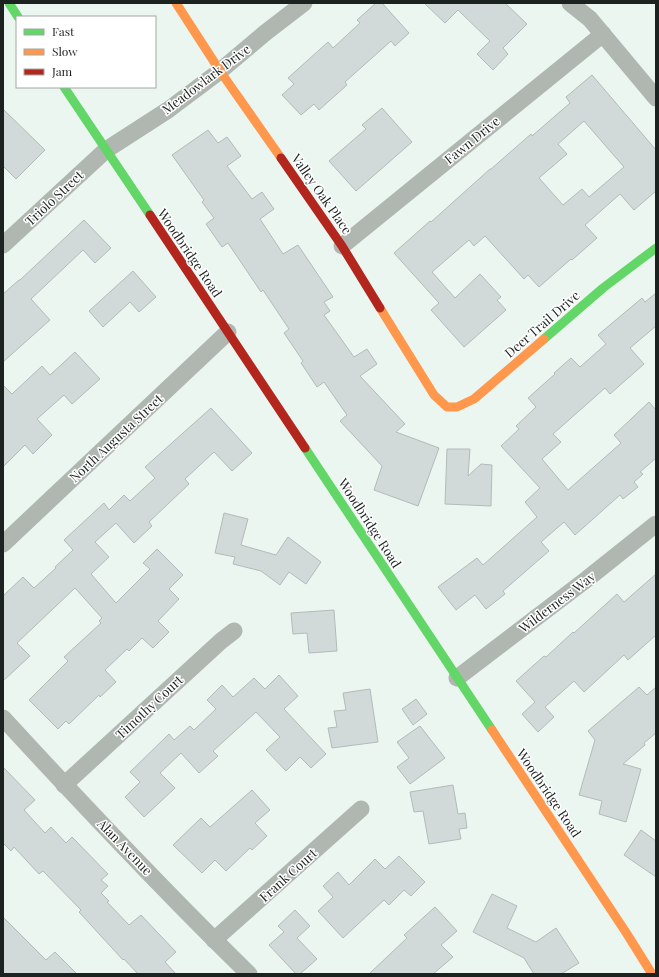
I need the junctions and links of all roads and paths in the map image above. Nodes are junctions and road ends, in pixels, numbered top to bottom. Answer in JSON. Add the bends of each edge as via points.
{"nodes":[{"id":1,"x":9,"y":3,"type":"edge"},
{"id":2,"x":176,"y":3,"type":"edge"},
{"id":3,"x":304,"y":3,"type":"edge"},
{"id":4,"x":570,"y":3,"type":"edge"},
{"id":5,"x":17,"y":16,"type":"edge"},
{"id":6,"x":603,"y":34,"type":"junction"},
{"id":7,"x":220,"y":71,"type":"junction"},
{"id":8,"x":65,"y":88,"type":"edge"},
{"id":9,"x":656,"y":98,"type":"edge"},
{"id":10,"x":106,"y":150,"type":"junction"},
{"id":11,"x":3,"y":245,"type":"edge"},
{"id":12,"x":342,"y":246,"type":"junction"},
{"id":13,"x":656,"y":248,"type":"edge"},
{"id":14,"x":228,"y":332,"type":"junction"},
{"id":15,"x":442,"y":402,"type":"joint"},
{"id":16,"x":656,"y":524,"type":"edge"},
{"id":17,"x":3,"y":544,"type":"edge"},
{"id":18,"x":234,"y":631,"type":"dead end"},
{"id":19,"x":457,"y":678,"type":"junction"},
{"id":20,"x":3,"y":718,"type":"edge"},
{"id":21,"x":64,"y":785,"type":"junction"},
{"id":22,"x":361,"y":809,"type":"dead end"},
{"id":23,"x":214,"y":940,"type":"junction"},
{"id":24,"x":249,"y":974,"type":"edge"},
{"id":25,"x":652,"y":974,"type":"edge"}],
"edges":[{"from":1,"to":5,"type":"street"},
{"from":2,"to":7,"type":"street","name":"Valley Oak Place"},
{"from":3,"to":7,"type":"street","name":"Meadowlark Drive"},
{"from":4,"to":6,"type":"street","via":[[590,19]]},
{"from":6,"to":9,"type":"street"},
{"from":6,"to":12,"type":"street","name":"Fawn Drive"},
{"from":7,"to":10,"type":"street","name":"Meadowlark Drive","via":[[168,110]]},
{"from":7,"to":12,"type":"street","name":"Valley Oak Place"},
{"from":8,"to":10,"type":"street","name":"Woodbridge Road"},
{"from":10,"to":11,"type":"street","name":"Triolo Street"},
{"from":10,"to":14,"type":"street","name":"Woodbridge Road"},
{"from":12,"to":15,"type":"street","name":"Valley Oak Place","via":[[434,395]]},
{"from":13,"to":15,"type":"street","name":"Deer Trail Drive","via":[[603,288],[474,399],[457,407],[447,406]]},
{"from":14,"to":17,"type":"street","name":"North Augusta Street"},
{"from":14,"to":19,"type":"street","name":"Woodbridge Road"},
{"from":16,"to":19,"type":"street","name":"Wilderness Way"},
{"from":18,"to":21,"type":"street","name":"Timothy Court"},
{"from":19,"to":25,"type":"street","name":"Woodbridge Road"},
{"from":20,"to":21,"type":"street","name":"Alan Avenue"},
{"from":21,"to":23,"type":"street","name":"Alan Avenue"},
{"from":22,"to":23,"type":"street","name":"Frank Court"},
{"from":23,"to":24,"type":"street","name":"Alan Avenue"}]}
